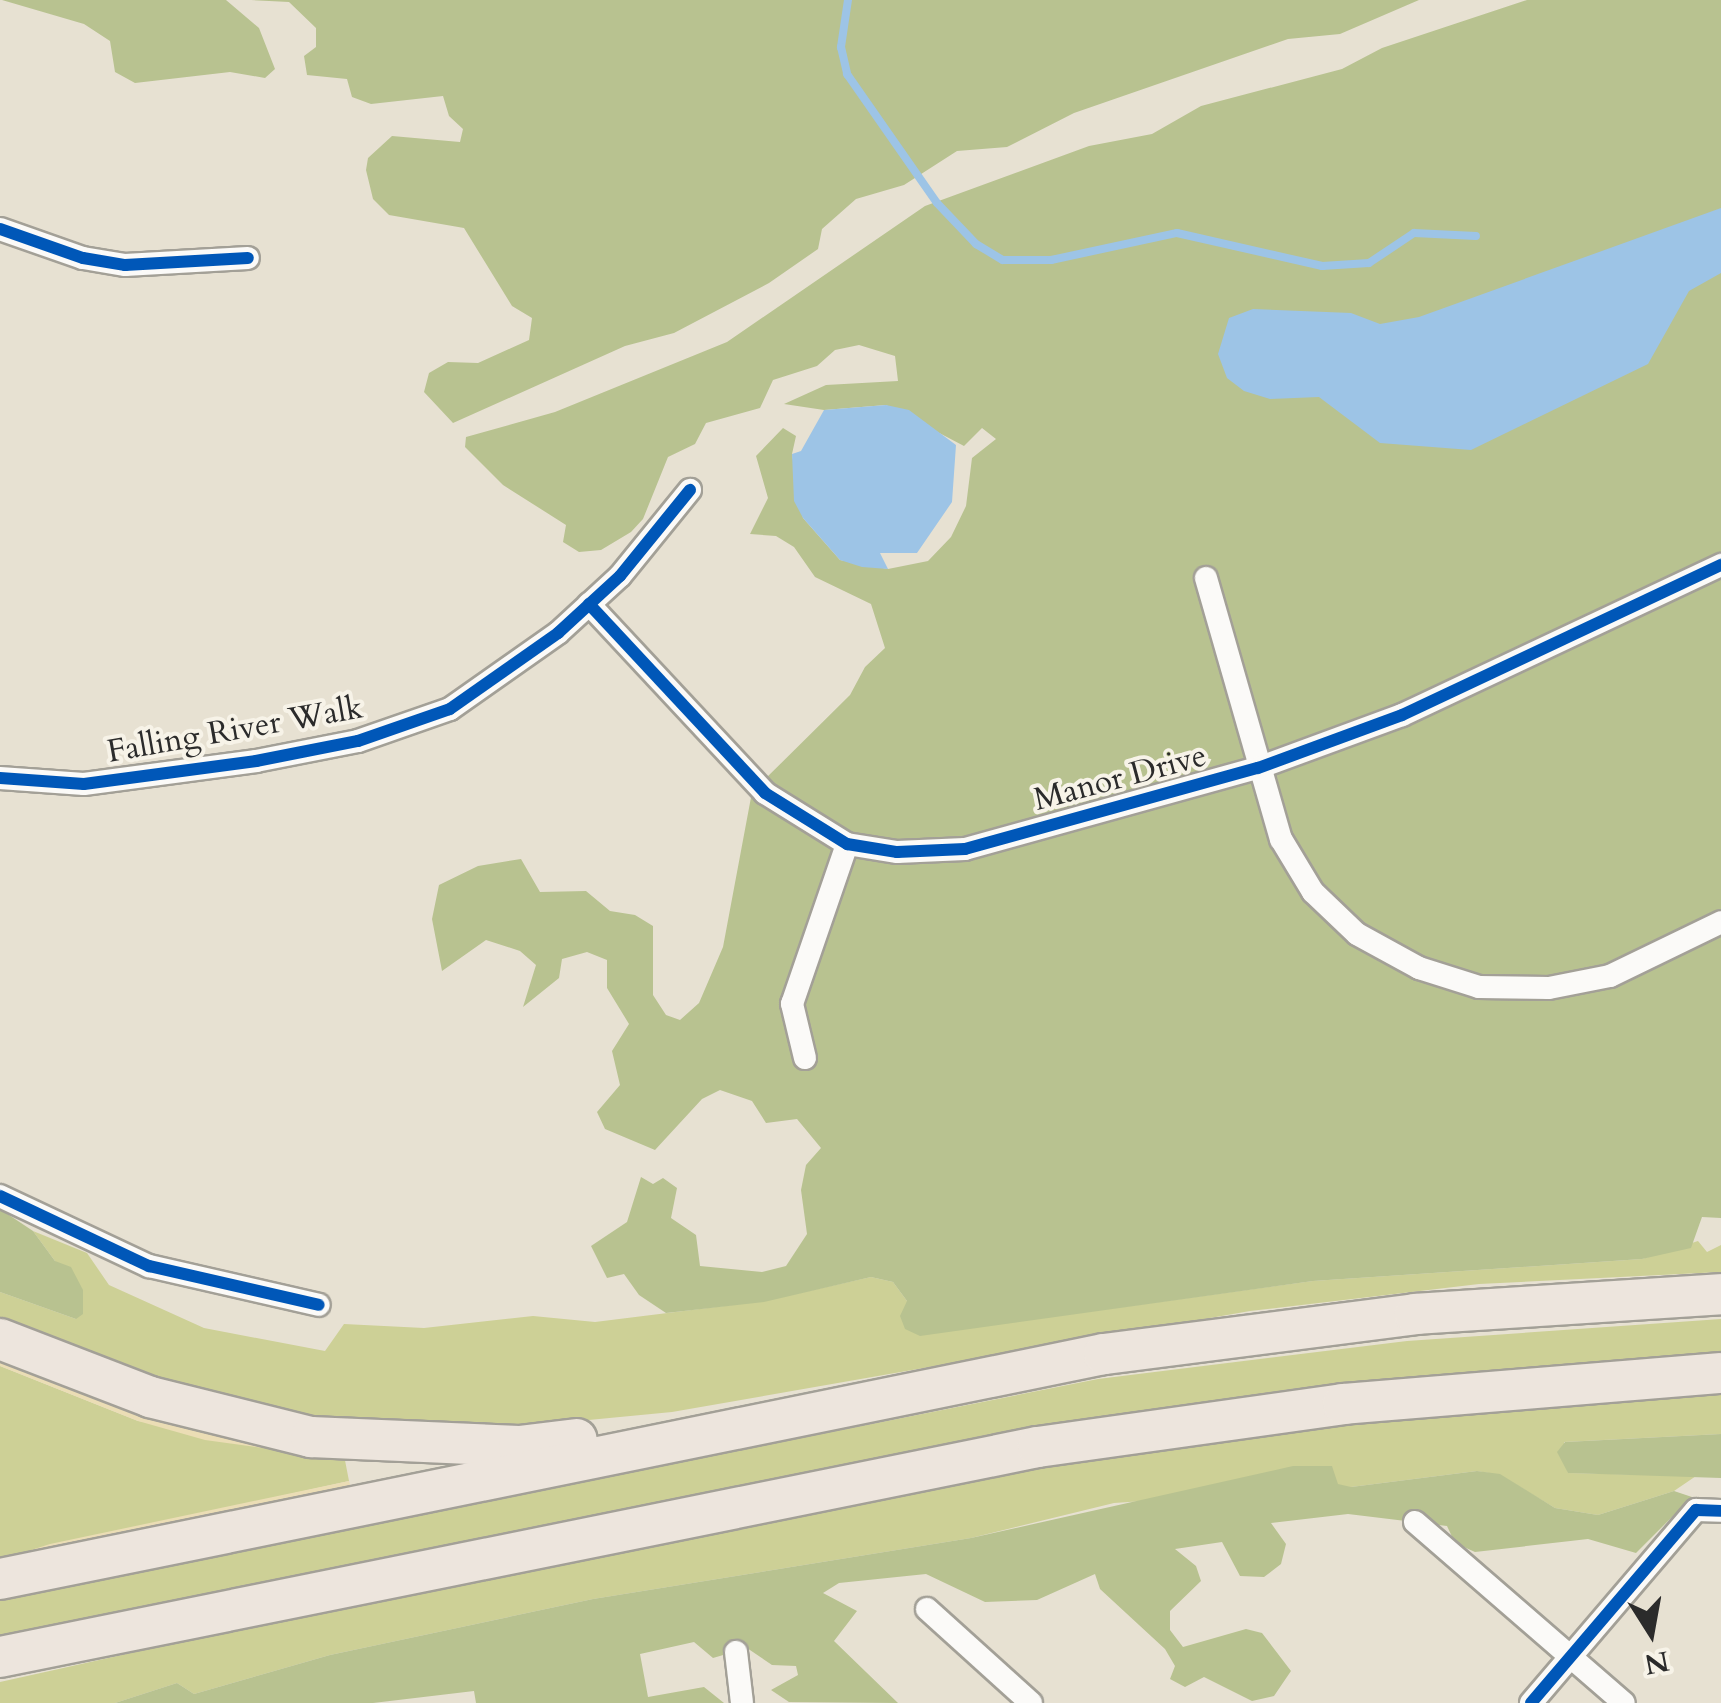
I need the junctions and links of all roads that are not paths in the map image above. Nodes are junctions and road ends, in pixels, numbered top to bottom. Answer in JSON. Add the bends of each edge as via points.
{"nodes":[{"id":1,"x":0,"y":229,"type":"edge"},
{"id":2,"x":248,"y":258,"type":"dead end"},
{"id":3,"x":690,"y":490,"type":"dead end"},
{"id":4,"x":1721,"y":565,"type":"edge"},
{"id":5,"x":1206,"y":578,"type":"dead end"},
{"id":6,"x":589,"y":604,"type":"junction"},
{"id":7,"x":1258,"y":768,"type":"junction"},
{"id":8,"x":0,"y":778,"type":"edge"},
{"id":9,"x":848,"y":844,"type":"junction"},
{"id":10,"x":1721,"y":922,"type":"edge"},
{"id":11,"x":804,"y":1058,"type":"dead end"},
{"id":12,"x":0,"y":1196,"type":"edge"},
{"id":13,"x":1721,"y":1294,"type":"edge"},
{"id":14,"x":319,"y":1305,"type":"dead end"},
{"id":15,"x":0,"y":1339,"type":"edge"},
{"id":16,"x":1721,"y":1373,"type":"edge"},
{"id":17,"x":804,"y":1410,"type":"junction"},
{"id":18,"x":1721,"y":1511,"type":"edge"},
{"id":19,"x":1415,"y":1522,"type":"dead end"},
{"id":20,"x":0,"y":1579,"type":"edge"},
{"id":21,"x":927,"y":1609,"type":"dead end"},
{"id":22,"x":736,"y":1652,"type":"dead end"},
{"id":23,"x":0,"y":1657,"type":"edge"},
{"id":24,"x":1569,"y":1657,"type":"junction"},
{"id":25,"x":742,"y":1703,"type":"edge"},
{"id":26,"x":1031,"y":1703,"type":"edge"},
{"id":27,"x":1531,"y":1703,"type":"edge"},
{"id":28,"x":1624,"y":1703,"type":"edge"}],
"edges":[{"from":1,"to":2,"type":"street","via":[[83,258],[126,265]]},
{"from":3,"to":6,"type":"street","name":"Falling River Walk"},
{"from":4,"to":7,"type":"street","name":"Manor Drive","via":[[1402,715]]},
{"from":5,"to":7,"type":"street"},
{"from":6,"to":8,"type":"street","name":"Falling River Walk","via":[[508,672],[450,709],[358,741],[84,784]]},
{"from":6,"to":9,"type":"street","name":"Manor Drive","via":[[765,793],[801,821]]},
{"from":7,"to":9,"type":"street","name":"Manor Drive","via":[[965,849],[896,852]]},
{"from":7,"to":10,"type":"street","name":"Manor Drive","via":[[1282,839],[1313,892],[1357,934],[1419,968],[1479,987],[1549,988],[1610,976]]},
{"from":9,"to":11,"type":"street","via":[[792,1004]]},
{"from":12,"to":14,"type":"street","via":[[149,1266]]},
{"from":13,"to":17,"type":"highway","via":[[1568,1300],[1292,1328],[1104,1354]]},
{"from":15,"to":17,"type":"highway","via":[[150,1397],[311,1437],[519,1446]]},
{"from":16,"to":23,"type":"highway","via":[[1343,1404],[1038,1447]]},
{"from":17,"to":20,"type":"highway"},
{"from":18,"to":24,"type":"street","via":[[1696,1510]]},
{"from":19,"to":24,"type":"street"},
{"from":21,"to":26,"type":"street"},
{"from":22,"to":25,"type":"street"},
{"from":24,"to":27,"type":"street"},
{"from":24,"to":28,"type":"street"}]}
